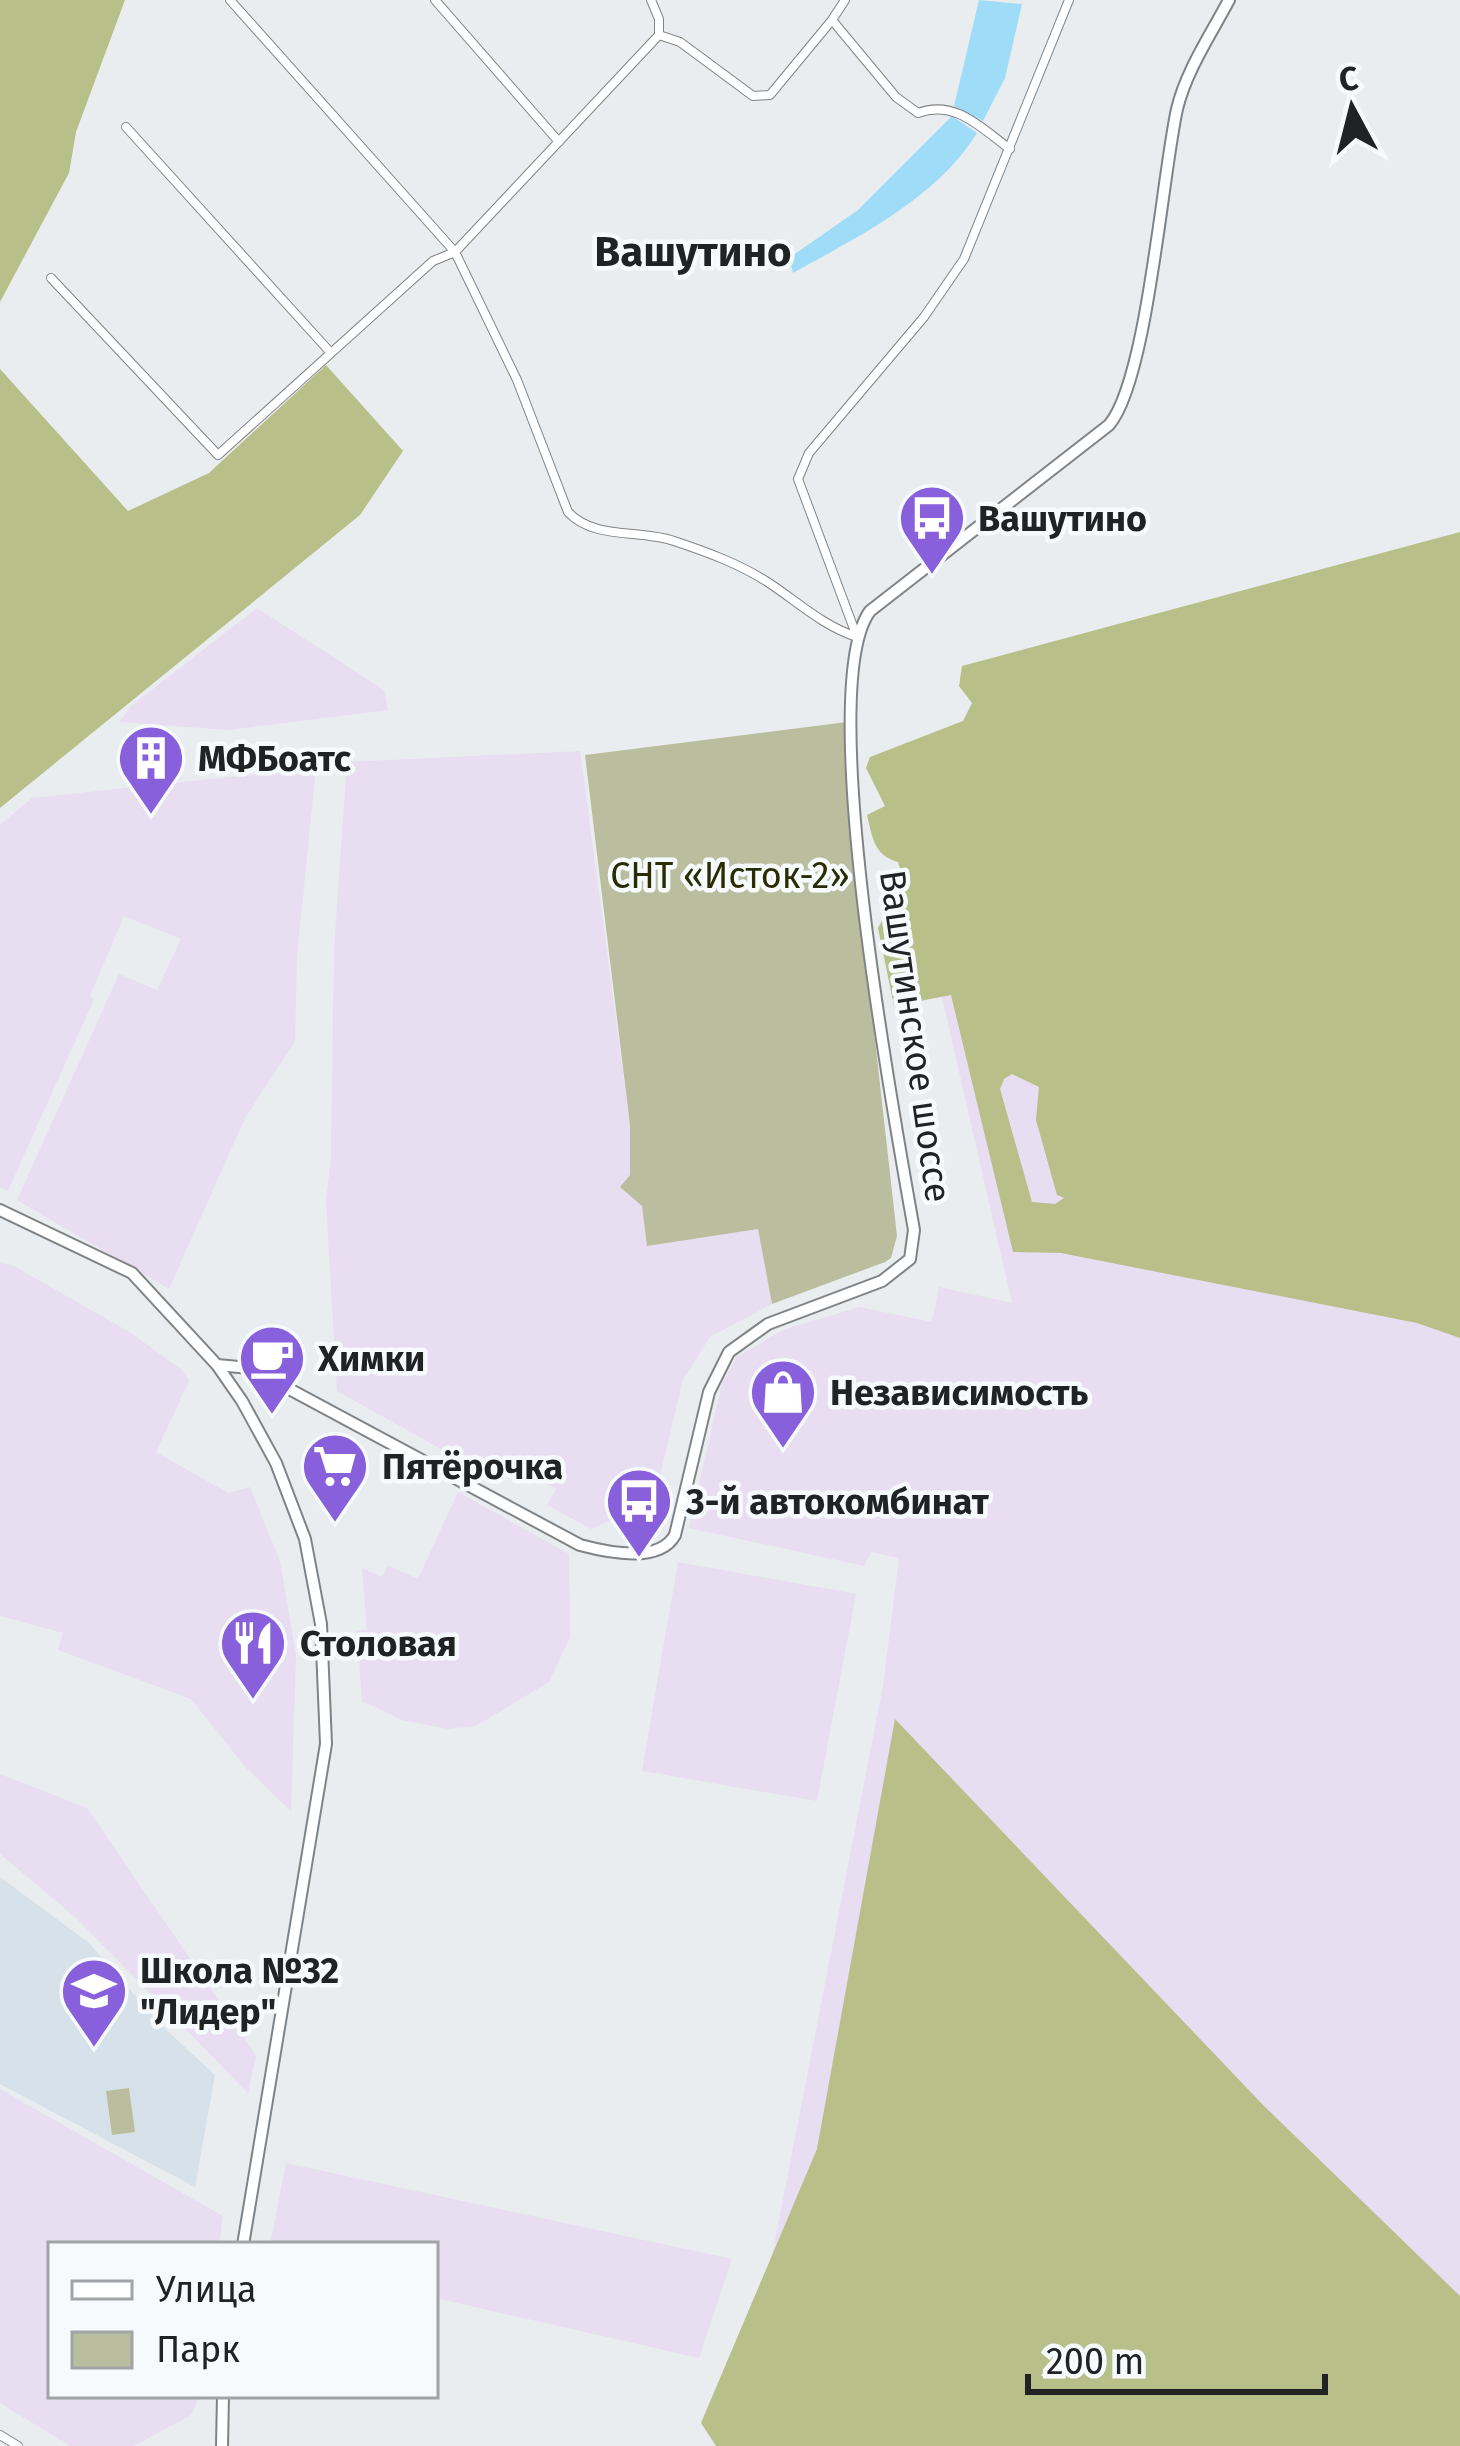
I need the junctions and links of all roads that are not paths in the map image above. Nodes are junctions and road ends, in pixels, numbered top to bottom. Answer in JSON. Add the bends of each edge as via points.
{"nodes":[{"id":1,"x":230,"y":0,"type":"edge"},
{"id":2,"x":435,"y":0,"type":"edge"},
{"id":3,"x":651,"y":0,"type":"edge"},
{"id":4,"x":845,"y":0,"type":"edge"},
{"id":5,"x":1069,"y":0,"type":"edge"},
{"id":6,"x":1229,"y":0,"type":"edge"},
{"id":7,"x":832,"y":20,"type":"junction"},
{"id":8,"x":658,"y":35,"type":"junction"},
{"id":9,"x":126,"y":127,"type":"dead end"},
{"id":10,"x":559,"y":142,"type":"junction"},
{"id":11,"x":1010,"y":149,"type":"junction"},
{"id":12,"x":455,"y":252,"type":"junction"},
{"id":13,"x":51,"y":278,"type":"dead end"},
{"id":14,"x":331,"y":352,"type":"junction"},
{"id":15,"x":856,"y":637,"type":"junction"},
{"id":16,"x":0,"y":1210,"type":"edge"},
{"id":17,"x":217,"y":1365,"type":"junction"},
{"id":18,"x":244,"y":2242,"type":"edge"},
{"id":19,"x":223,"y":2398,"type":"edge"},
{"id":20,"x":0,"y":2435,"type":"edge"},
{"id":21,"x":18,"y":2446,"type":"edge"},
{"id":22,"x":222,"y":2446,"type":"edge"}],
"edges":[{"from":1,"to":12,"type":"street"},
{"from":2,"to":10,"type":"street"},
{"from":3,"to":8,"type":"street"},
{"from":4,"to":7,"type":"street"},
{"from":5,"to":11,"type":"street"},
{"from":6,"to":15,"type":"street","via":[[1178,104],[1121,410],[870,611]]},
{"from":7,"to":8,"type":"street","via":[[762,98]]},
{"from":7,"to":11,"type":"street","via":[[896,97],[918,112],[947,107]]},
{"from":8,"to":10,"type":"street"},
{"from":9,"to":14,"type":"street"},
{"from":10,"to":12,"type":"street"},
{"from":11,"to":15,"type":"street","via":[[964,259],[809,453],[798,478]]},
{"from":12,"to":14,"type":"street","via":[[433,261]]},
{"from":12,"to":15,"type":"street","via":[[577,521],[657,535],[719,557]]},
{"from":13,"to":14,"type":"street","via":[[218,455]]},
{"from":15,"to":17,"type":"street","name":"Вашутинское шоссе","via":[[851,734],[859,845],[913,1251],[896,1273],[768,1324],[729,1352],[714,1376],[670,1545],[639,1552],[580,1545],[250,1368]]},
{"from":16,"to":17,"type":"street","via":[[132,1273]]},
{"from":17,"to":18,"type":"street","via":[[276,1463],[305,1539],[327,1696],[321,1780]]},
{"from":19,"to":22,"type":"street"},
{"from":20,"to":21,"type":"street"}]}
